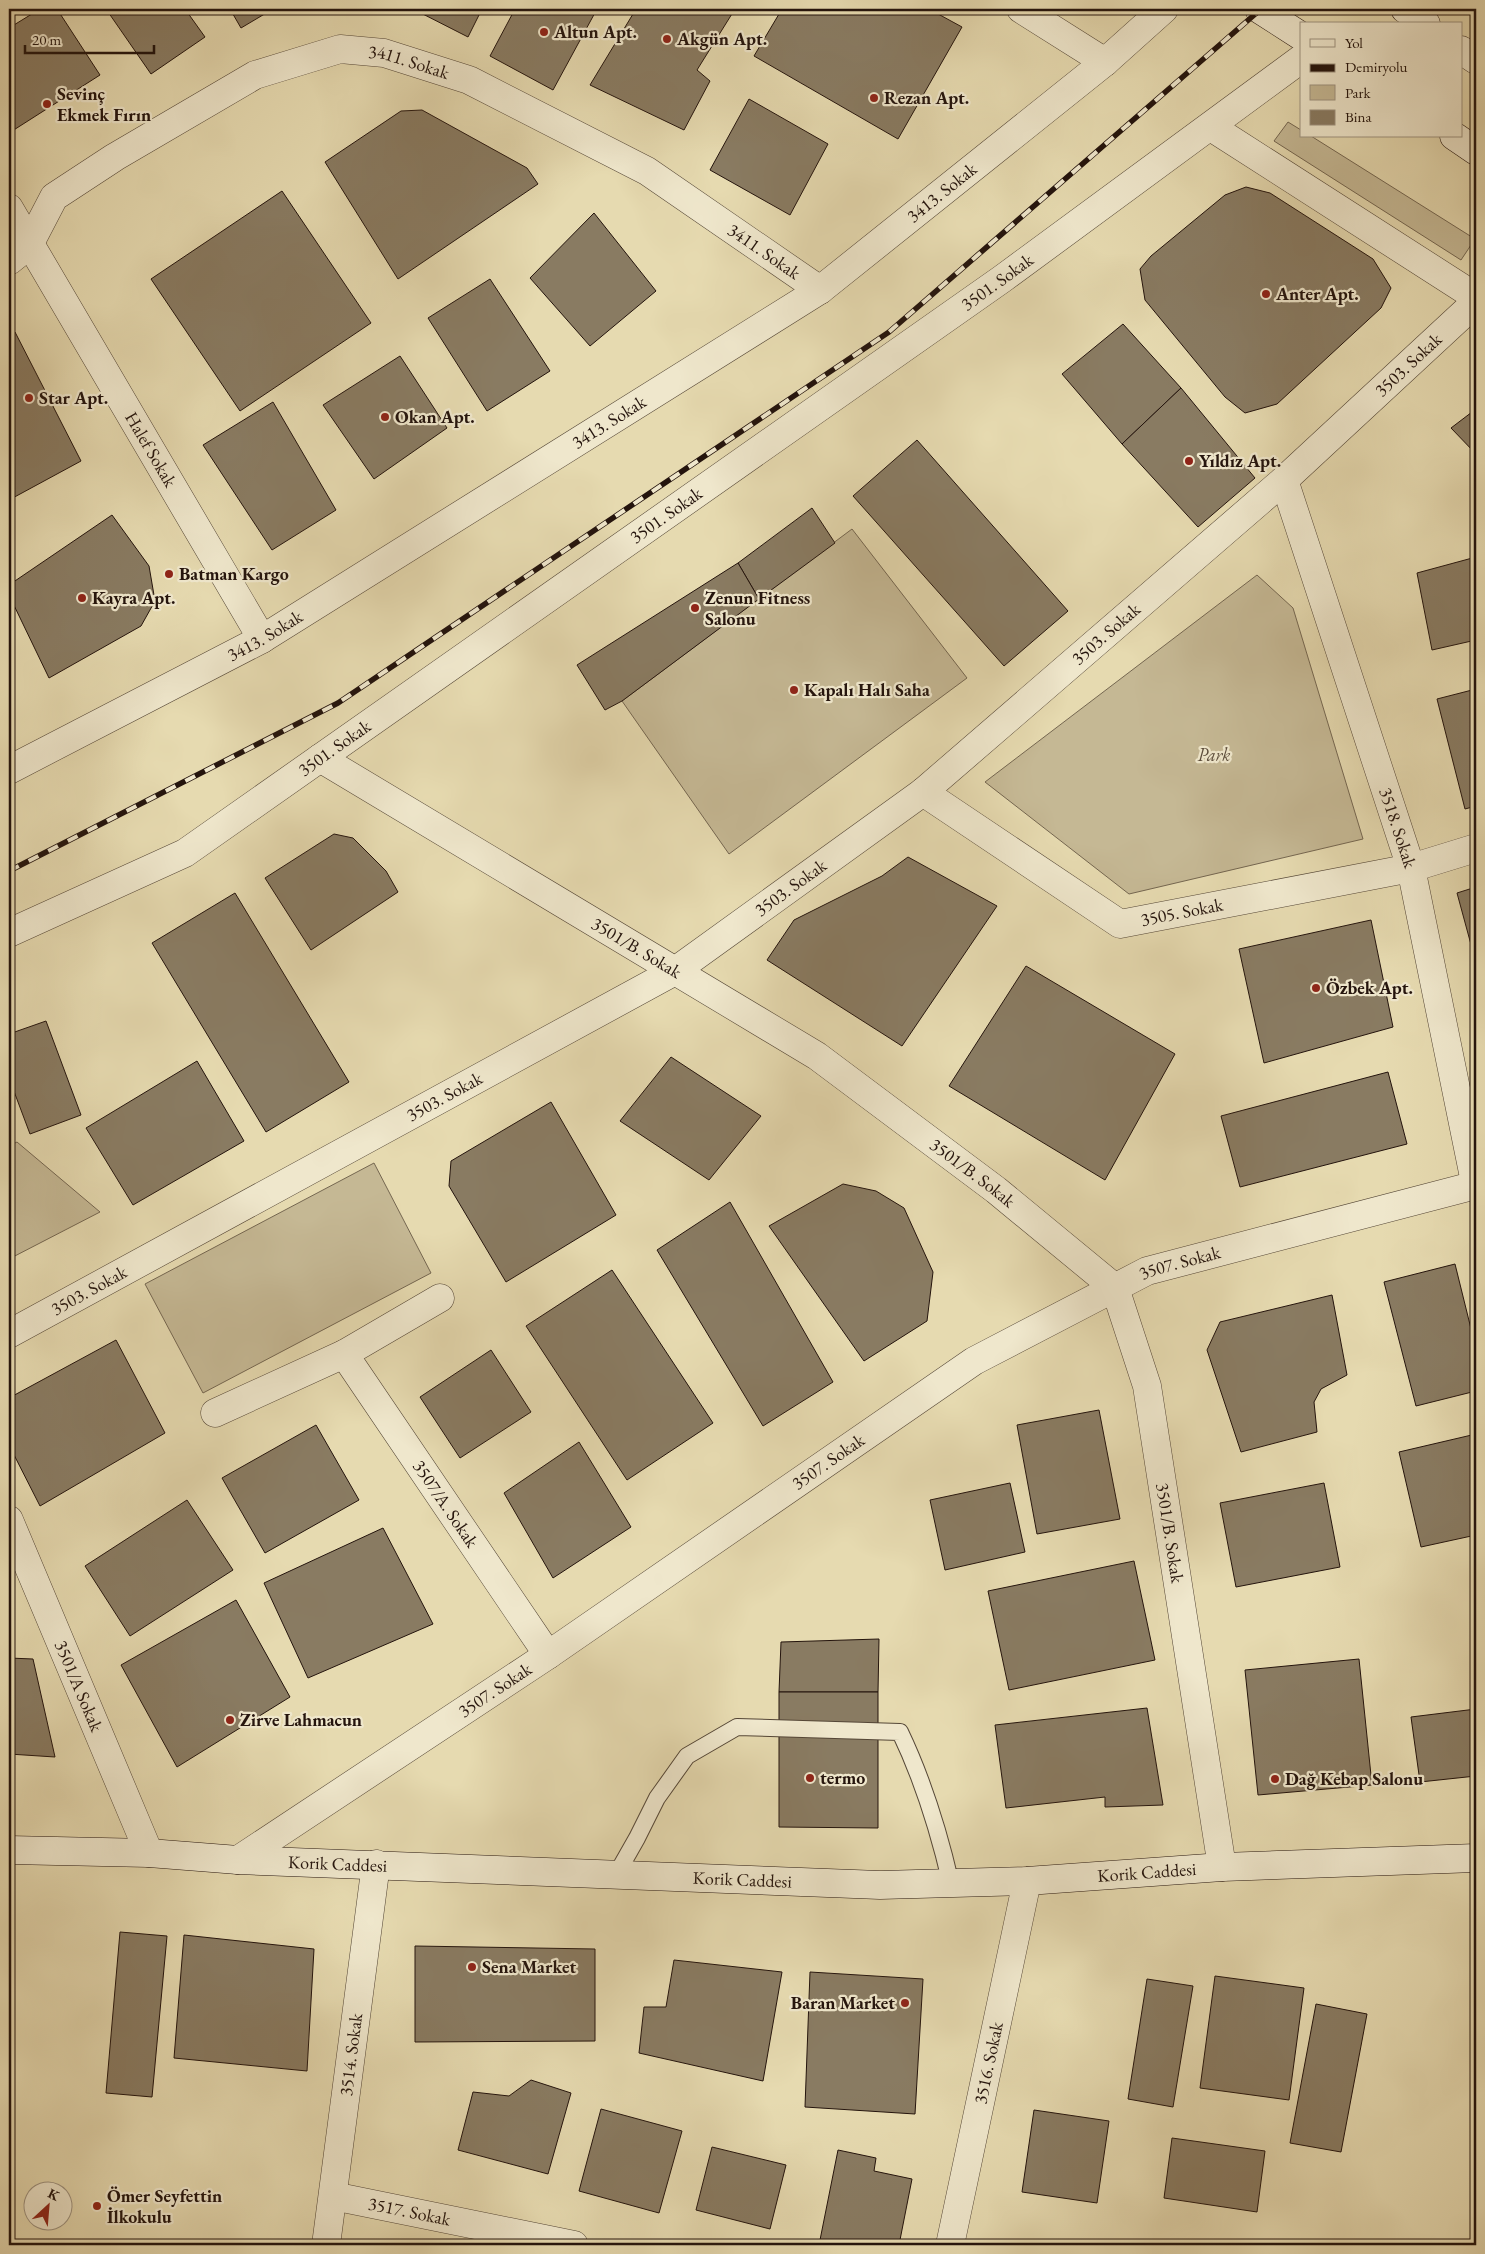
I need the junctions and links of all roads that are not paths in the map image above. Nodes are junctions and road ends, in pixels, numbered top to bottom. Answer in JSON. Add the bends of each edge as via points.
{"nodes":[{"id":1,"x":1021,"y":9,"type":"edge"},
{"id":2,"x":1164,"y":9,"type":"edge"},
{"id":3,"x":1259,"y":9,"type":"edge"},
{"id":4,"x":1405,"y":9,"type":"edge"},
{"id":5,"x":1423,"y":22,"type":"edge"},
{"id":6,"x":1300,"y":35,"type":"edge"},
{"id":7,"x":1462,"y":51,"type":"edge"},
{"id":8,"x":1300,"y":59,"type":"edge"},
{"id":9,"x":1476,"y":60,"type":"edge"},
{"id":10,"x":1105,"y":62,"type":"junction"},
{"id":11,"x":1212,"y":127,"type":"junction"},
{"id":12,"x":1457,"y":138,"type":"edge"},
{"id":13,"x":1476,"y":151,"type":"edge"},
{"id":14,"x":9,"y":208,"type":"edge"},
{"id":15,"x":19,"y":253,"type":"edge"},
{"id":16,"x":820,"y":290,"type":"junction"},
{"id":17,"x":1476,"y":297,"type":"edge"},
{"id":18,"x":1476,"y":302,"type":"edge"},
{"id":19,"x":1284,"y":480,"type":"junction"},
{"id":20,"x":262,"y":639,"type":"junction"},
{"id":21,"x":320,"y":758,"type":"junction"},
{"id":22,"x":9,"y":770,"type":"edge"},
{"id":23,"x":922,"y":792,"type":"junction"},
{"id":24,"x":1476,"y":848,"type":"edge"},
{"id":25,"x":1411,"y":868,"type":"junction"},
{"id":26,"x":9,"y":933,"type":"edge"},
{"id":27,"x":674,"y":971,"type":"junction"},
{"id":28,"x":1476,"y":1186,"type":"edge"},
{"id":29,"x":1115,"y":1288,"type":"junction"},
{"id":30,"x":440,"y":1298,"type":"dead end"},
{"id":31,"x":9,"y":1334,"type":"edge"},
{"id":32,"x":344,"y":1354,"type":"junction"},
{"id":33,"x":215,"y":1413,"type":"dead end"},
{"id":34,"x":9,"y":1520,"type":"edge"},
{"id":35,"x":548,"y":1655,"type":"junction"},
{"id":36,"x":9,"y":1850,"type":"edge"},
{"id":37,"x":149,"y":1853,"type":"junction"},
{"id":38,"x":1476,"y":1858,"type":"edge"},
{"id":39,"x":238,"y":1860,"type":"junction"},
{"id":40,"x":376,"y":1864,"type":"junction"},
{"id":41,"x":1222,"y":1867,"type":"junction"},
{"id":42,"x":616,"y":1875,"type":"junction"},
{"id":43,"x":1027,"y":1882,"type":"junction"},
{"id":44,"x":952,"y":1884,"type":"junction"},
{"id":45,"x":333,"y":2196,"type":"junction"},
{"id":46,"x":326,"y":2245,"type":"edge"},
{"id":47,"x":574,"y":2245,"type":"edge"},
{"id":48,"x":953,"y":2245,"type":"edge"}],
"edges":[{"from":1,"to":10,"type":"street"},
{"from":2,"to":10,"type":"street","name":"3413. Sokak"},
{"from":3,"to":6,"type":"street"},
{"from":4,"to":5,"type":"street"},
{"from":7,"to":9,"type":"street"},
{"from":8,"to":11,"type":"street","name":"3501. Sokak"},
{"from":10,"to":16,"type":"street","name":"3413. Sokak"},
{"from":11,"to":17,"type":"street"},
{"from":11,"to":21,"type":"street","name":"3501. Sokak","via":[[1002,279]]},
{"from":12,"to":13,"type":"street"},
{"from":14,"to":15,"type":"street","name":"Halef Sokak"},
{"from":15,"to":16,"type":"street","name":"3411. Sokak","via":[[54,196],[115,157],[255,75],[340,49],[384,53],[469,80],[647,171]]},
{"from":15,"to":20,"type":"street","name":"Halef Sokak"},
{"from":16,"to":20,"type":"street","name":"3413. Sokak"},
{"from":18,"to":19,"type":"street","name":"3503. Sokak"},
{"from":19,"to":23,"type":"street","name":"3503. Sokak"},
{"from":19,"to":25,"type":"street","name":"3518. Sokak"},
{"from":20,"to":22,"type":"street","name":"3413. Sokak"},
{"from":21,"to":26,"type":"street","name":"3501. Sokak","via":[[184,853]]},
{"from":21,"to":27,"type":"street","name":"3501/B. Sokak"},
{"from":23,"to":25,"type":"street","name":"3505. Sokak","via":[[1120,924]]},
{"from":23,"to":27,"type":"street","name":"3503. Sokak"},
{"from":24,"to":25,"type":"street","name":"3505. Sokak"},
{"from":25,"to":28,"type":"street","name":"3518. Sokak"},
{"from":27,"to":29,"type":"street","name":"3501/B. Sokak","via":[[817,1056],[996,1190]]},
{"from":27,"to":31,"type":"street","name":"3503. Sokak"},
{"from":28,"to":29,"type":"street","name":"3507. Sokak","via":[[1148,1272]]},
{"from":29,"to":35,"type":"street","name":"3507. Sokak","via":[[974,1361]]},
{"from":29,"to":41,"type":"street","name":"3501/B. Sokak","via":[[1147,1386]]},
{"from":30,"to":32,"type":"street"},
{"from":32,"to":33,"type":"street"},
{"from":32,"to":35,"type":"street","name":"3507/A. Sokak"},
{"from":34,"to":37,"type":"street","name":"3501/A Sokak"},
{"from":35,"to":39,"type":"street","name":"3507. Sokak"},
{"from":36,"to":37,"type":"street","name":"Korik Caddesi"},
{"from":37,"to":39,"type":"street","name":"Korik Caddesi"},
{"from":38,"to":41,"type":"street","name":"Korik Caddesi"},
{"from":39,"to":40,"type":"street","name":"Korik Caddesi"},
{"from":40,"to":42,"type":"street","name":"Korik Caddesi"},
{"from":40,"to":45,"type":"street","name":"3514. Sokak"},
{"from":41,"to":43,"type":"street","name":"Korik Caddesi"},
{"from":42,"to":44,"type":"street","name":"Korik Caddesi","via":[[880,1885]]},
{"from":42,"to":44,"type":"lane","via":[[657,1798],[687,1756],[737,1727],[747,1727],[900,1732],[916,1768]]},
{"from":43,"to":44,"type":"street","name":"Korik Caddesi"},
{"from":43,"to":48,"type":"street","name":"3516. Sokak"},
{"from":45,"to":46,"type":"street","name":"3514. Sokak"},
{"from":45,"to":47,"type":"street","name":"3517. Sokak"}]}
